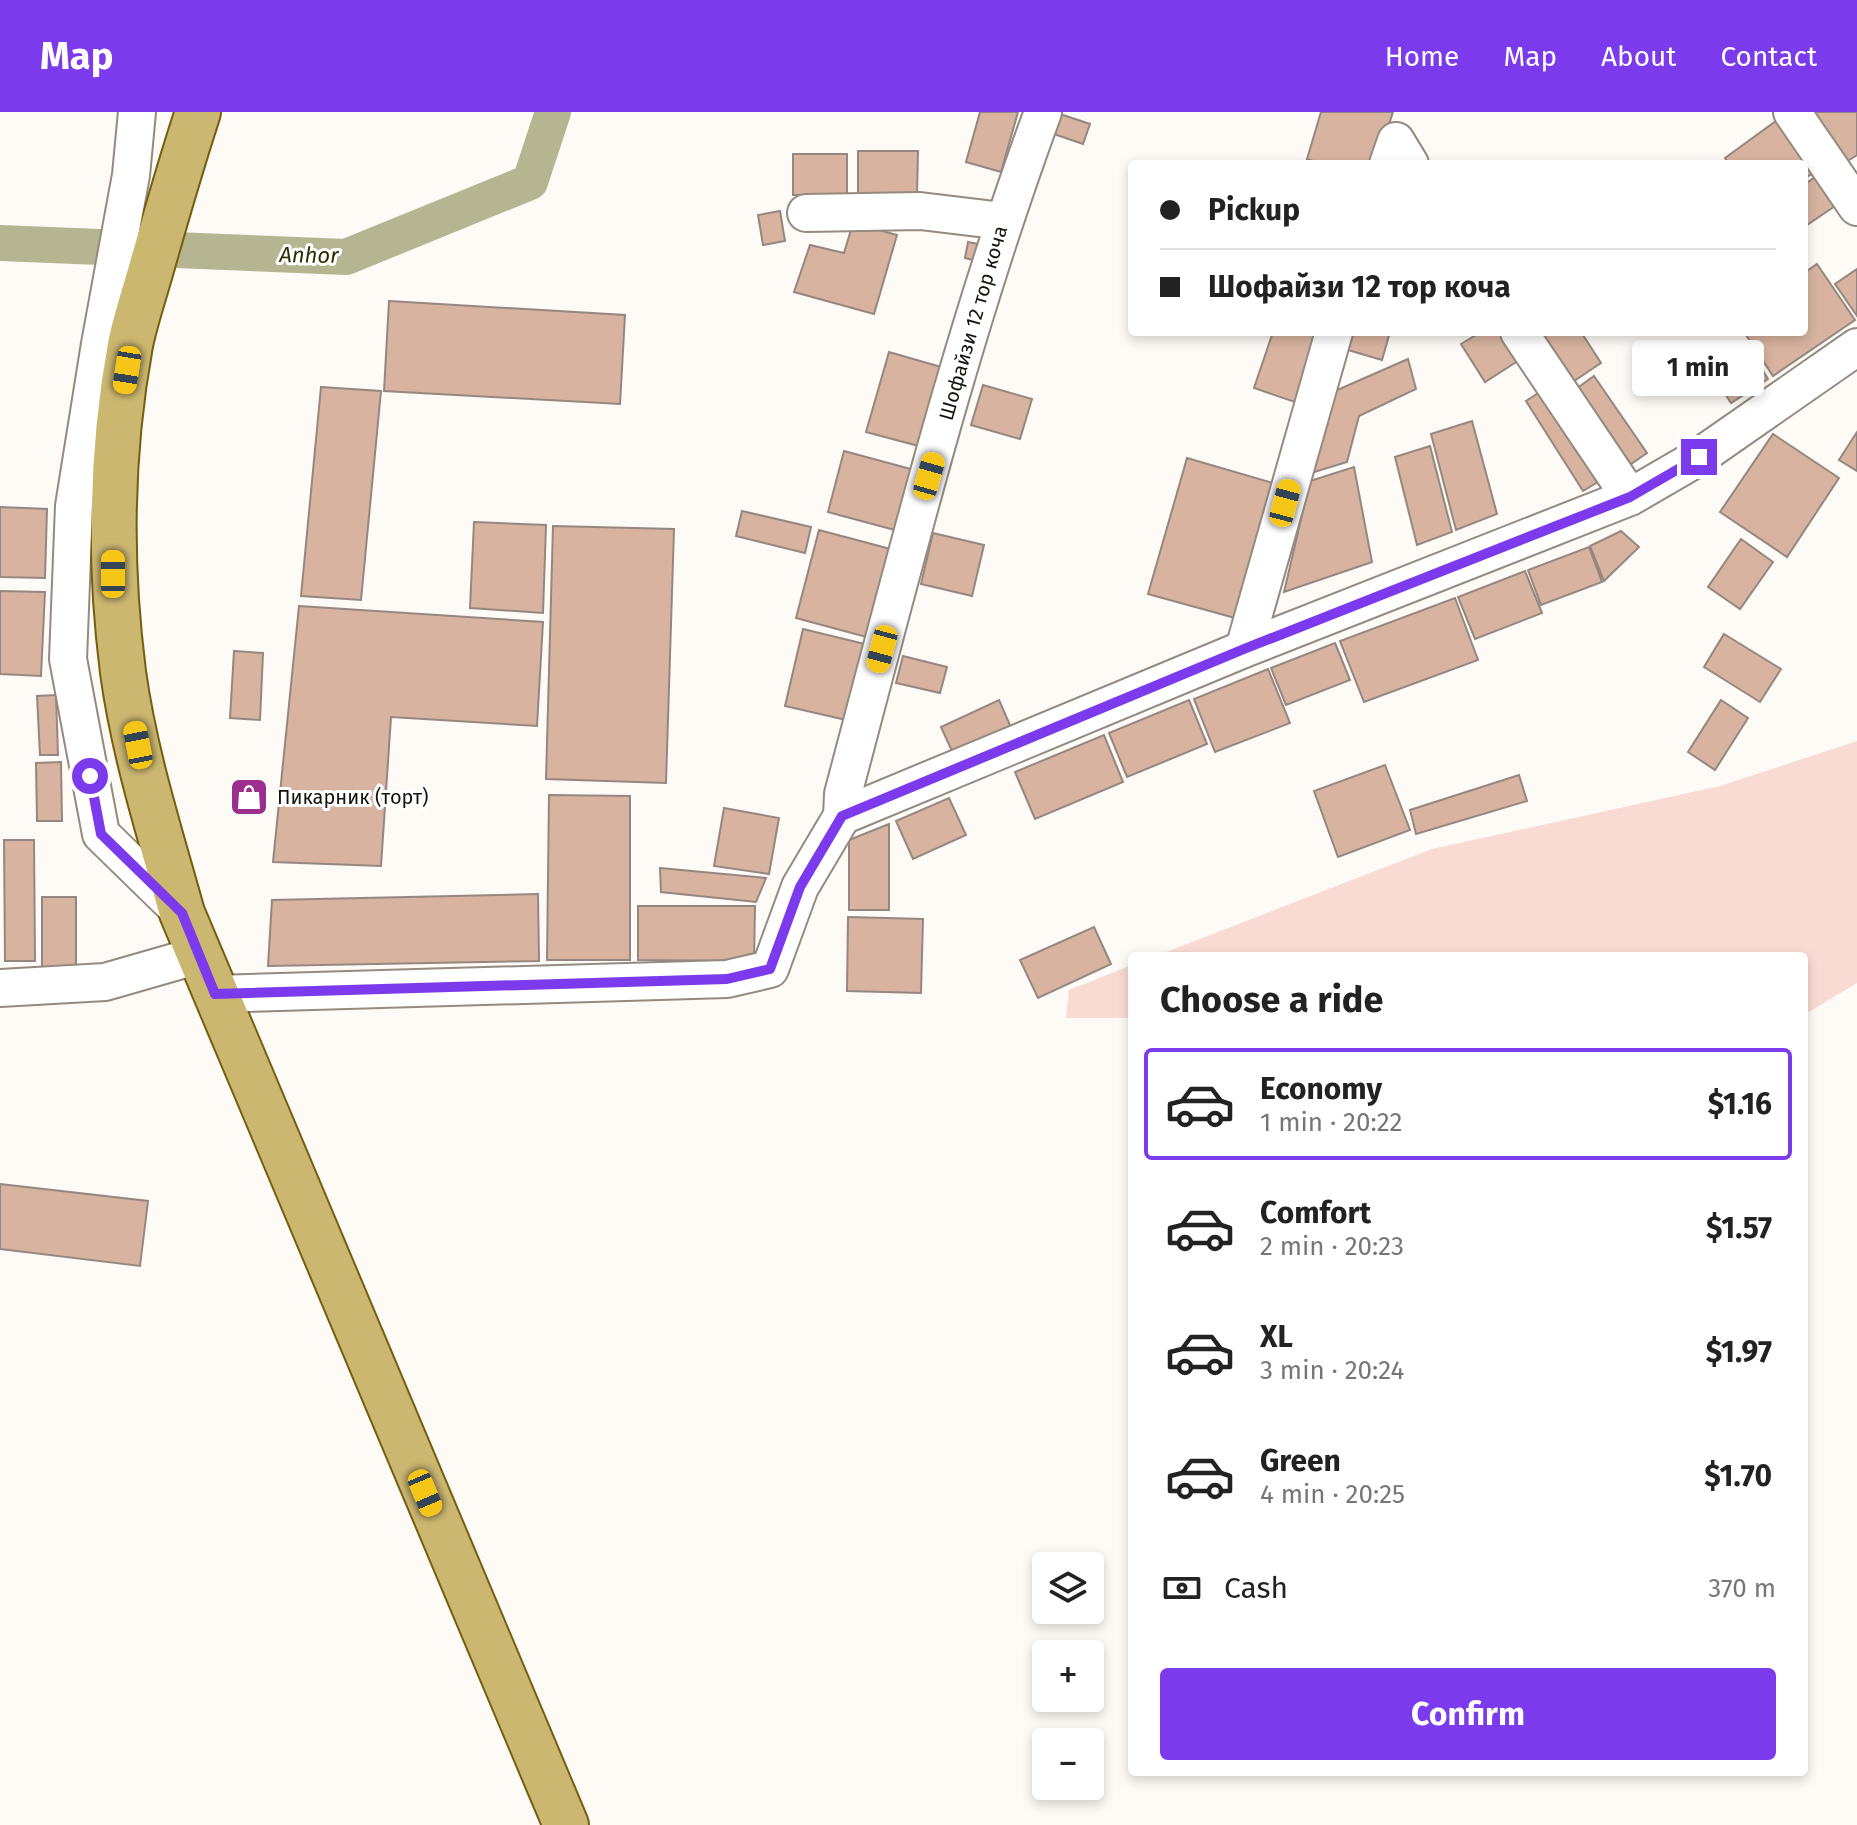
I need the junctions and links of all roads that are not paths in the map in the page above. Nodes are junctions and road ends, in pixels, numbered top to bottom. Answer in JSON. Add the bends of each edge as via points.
{"nodes":[{"id":1,"x":137,"y":112,"type":"edge"},
{"id":2,"x":198,"y":112,"type":"edge"},
{"id":3,"x":1043,"y":112,"type":"edge"},
{"id":4,"x":1792,"y":112,"type":"edge"},
{"id":5,"x":1389,"y":160,"type":"edge"},
{"id":6,"x":1408,"y":160,"type":"edge"},
{"id":7,"x":1857,"y":207,"type":"edge"},
{"id":8,"x":806,"y":213,"type":"dead end"},
{"id":9,"x":1003,"y":221,"type":"junction"},
{"id":10,"x":1333,"y":336,"type":"edge"},
{"id":11,"x":1522,"y":336,"type":"edge"},
{"id":12,"x":115,"y":343,"type":"junction"},
{"id":13,"x":1857,"y":347,"type":"edge"},
{"id":14,"x":1630,"y":497,"type":"junction"},
{"id":15,"x":1244,"y":649,"type":"junction"},
{"id":16,"x":842,"y":816,"type":"junction"},
{"id":17,"x":182,"y":913,"type":"junction"},
{"id":18,"x":207,"y":975,"type":"junction"},
{"id":19,"x":0,"y":988,"type":"edge"},
{"id":20,"x":566,"y":1825,"type":"edge"}],
"edges":[{"from":1,"to":12,"type":"street"},
{"from":2,"to":12,"type":"main road"},
{"from":3,"to":9,"type":"street","name":"Шофайзи 12 тор коча"},
{"from":4,"to":7,"type":"street"},
{"from":5,"to":6,"type":"street","via":[[1396,141]]},
{"from":8,"to":9,"type":"street","via":[[920,211]]},
{"from":9,"to":16,"type":"street","name":"Шофайзи 12 тор коча","via":[[917,519],[843,794]]},
{"from":10,"to":15,"type":"street"},
{"from":11,"to":14,"type":"street"},
{"from":12,"to":17,"type":"main road","via":[[113,574],[123,675]]},
{"from":12,"to":17,"type":"street","via":[[74,506],[68,659],[101,834]]},
{"from":13,"to":14,"type":"street","via":[[1699,457]]},
{"from":14,"to":15,"type":"street"},
{"from":15,"to":16,"type":"street"},
{"from":16,"to":18,"type":"street","name":"Шофайзи 12 тор коча","via":[[800,887],[770,969],[727,979]]},
{"from":17,"to":18,"type":"main road"},
{"from":18,"to":19,"type":"street"},
{"from":18,"to":20,"type":"main road"}]}
